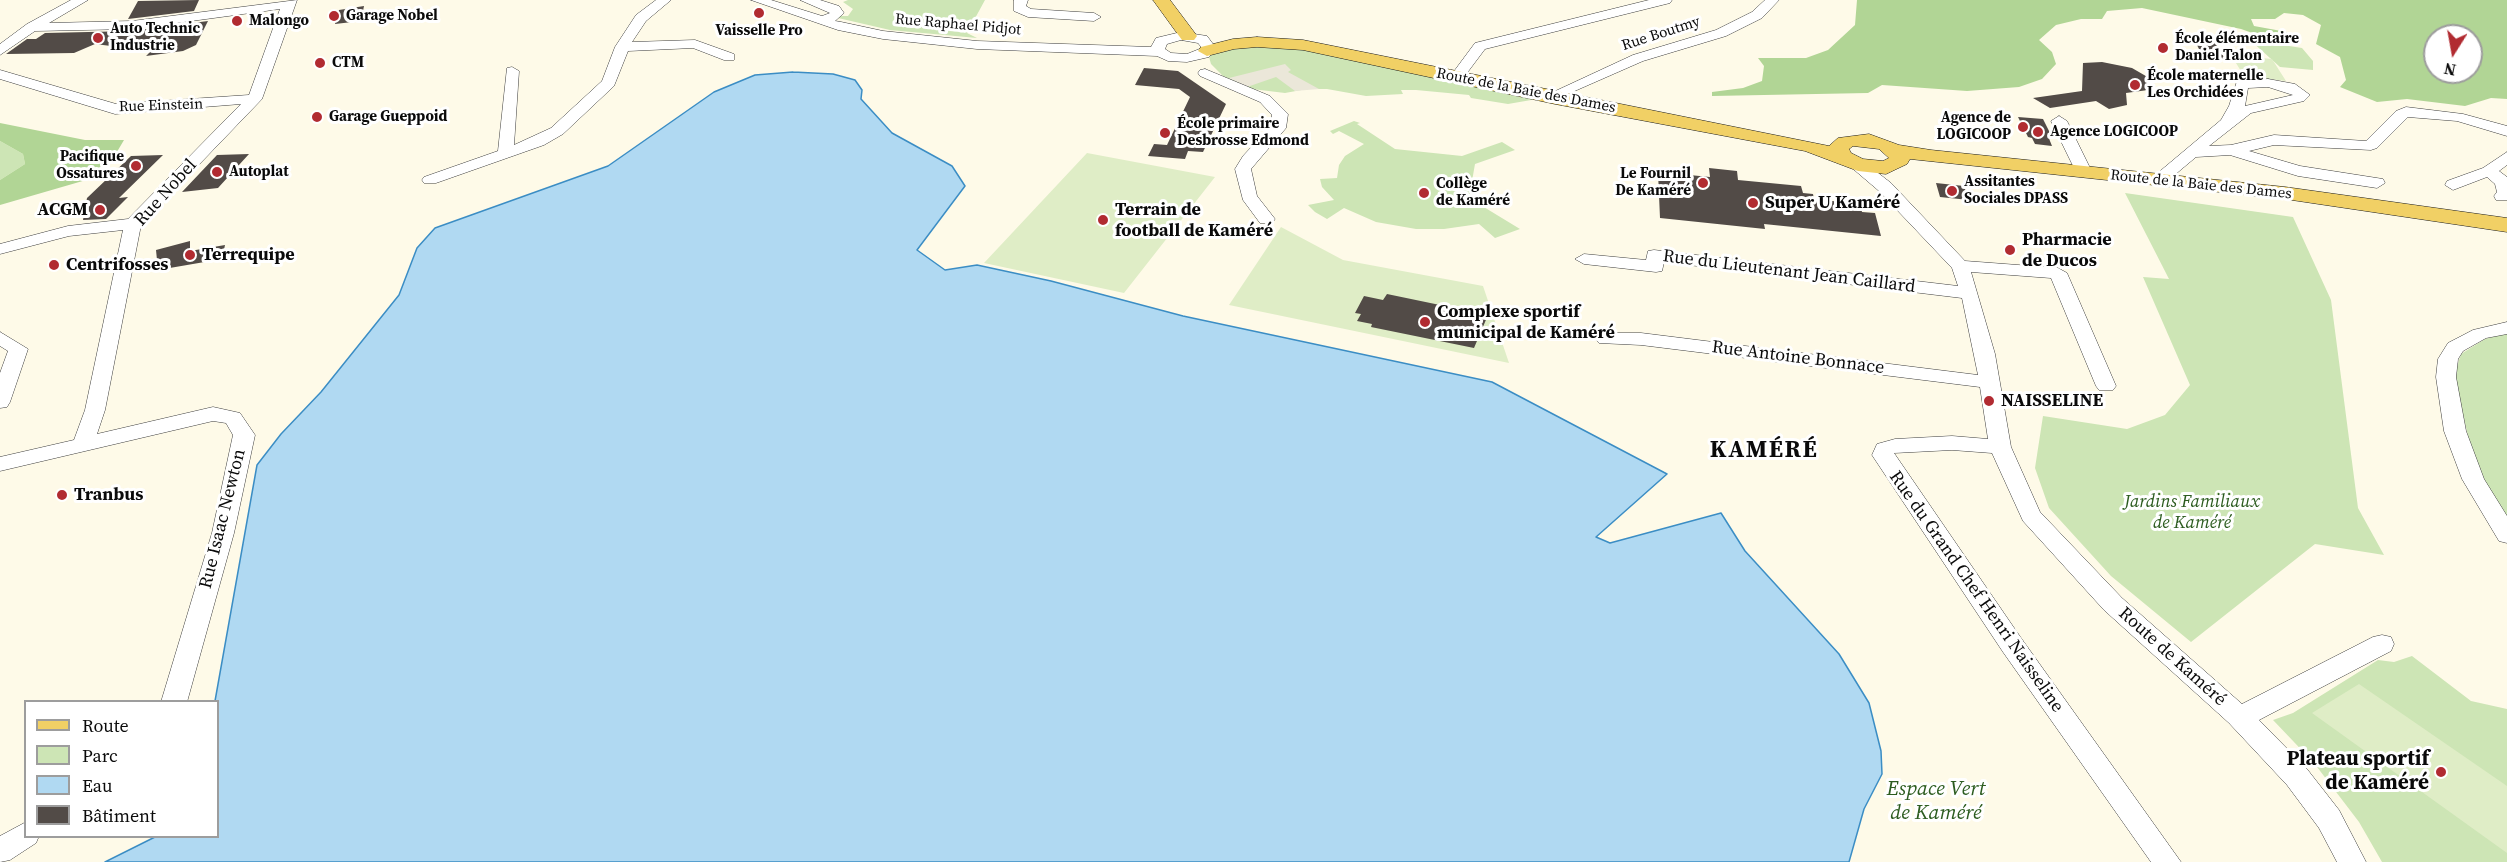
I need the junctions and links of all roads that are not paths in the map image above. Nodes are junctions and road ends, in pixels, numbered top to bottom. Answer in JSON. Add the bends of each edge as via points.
{"nodes":[{"id":1,"x":81,"y":0,"type":"edge"},
{"id":2,"x":664,"y":0,"type":"edge"},
{"id":3,"x":759,"y":0,"type":"edge"},
{"id":4,"x":777,"y":0,"type":"edge"},
{"id":5,"x":807,"y":0,"type":"edge"},
{"id":6,"x":1021,"y":0,"type":"edge"},
{"id":7,"x":1665,"y":0,"type":"edge"},
{"id":8,"x":1772,"y":0,"type":"edge"},
{"id":9,"x":290,"y":2,"type":"edge"},
{"id":10,"x":1166,"y":5,"type":"edge"},
{"id":11,"x":1094,"y":17,"type":"dead end"},
{"id":12,"x":826,"y":19,"type":"junction"},
{"id":13,"x":32,"y":27,"type":"junction"},
{"id":14,"x":1163,"y":44,"type":"junction"},
{"id":15,"x":1199,"y":45,"type":"junction"},
{"id":16,"x":622,"y":47,"type":"junction"},
{"id":17,"x":0,"y":51,"type":"edge"},
{"id":18,"x":729,"y":57,"type":"dead end"},
{"id":19,"x":1181,"y":58,"type":"junction"},
{"id":20,"x":512,"y":71,"type":"dead end"},
{"id":21,"x":1205,"y":73,"type":"junction"},
{"id":22,"x":0,"y":74,"type":"edge"},
{"id":23,"x":1459,"y":74,"type":"junction"},
{"id":24,"x":1556,"y":94,"type":"junction"},
{"id":25,"x":255,"y":99,"type":"junction"},
{"id":26,"x":2059,"y":121,"type":"dead end"},
{"id":27,"x":2227,"y":123,"type":"junction"},
{"id":28,"x":2506,"y":129,"type":"edge"},
{"id":29,"x":2231,"y":150,"type":"junction"},
{"id":30,"x":506,"y":152,"type":"junction"},
{"id":31,"x":2195,"y":152,"type":"junction"},
{"id":32,"x":1847,"y":155,"type":"junction"},
{"id":33,"x":2507,"y":157,"type":"edge"},
{"id":34,"x":1892,"y":166,"type":"junction"},
{"id":35,"x":2489,"y":171,"type":"junction"},
{"id":36,"x":2085,"y":172,"type":"junction"},
{"id":37,"x":430,"y":180,"type":"dead end"},
{"id":38,"x":2159,"y":180,"type":"junction"},
{"id":39,"x":2377,"y":183,"type":"dead end"},
{"id":40,"x":2453,"y":185,"type":"dead end"},
{"id":41,"x":2502,"y":196,"type":"dead end"},
{"id":42,"x":1266,"y":219,"type":"dead end"},
{"id":43,"x":133,"y":224,"type":"junction"},
{"id":44,"x":2507,"y":225,"type":"edge"},
{"id":45,"x":2507,"y":229,"type":"edge"},
{"id":46,"x":0,"y":249,"type":"edge"},
{"id":47,"x":1584,"y":259,"type":"dead end"},
{"id":48,"x":1960,"y":266,"type":"junction"},
{"id":49,"x":1970,"y":293,"type":"junction"},
{"id":50,"x":2507,"y":328,"type":"edge"},
{"id":51,"x":0,"y":338,"type":"edge"},
{"id":52,"x":1606,"y":339,"type":"dead end"},
{"id":53,"x":1989,"y":382,"type":"junction"},
{"id":54,"x":2106,"y":386,"type":"dead end"},
{"id":55,"x":0,"y":402,"type":"edge"},
{"id":56,"x":83,"y":445,"type":"junction"},
{"id":57,"x":2000,"y":447,"type":"junction"},
{"id":58,"x":0,"y":464,"type":"edge"},
{"id":59,"x":2507,"y":535,"type":"edge"},
{"id":60,"x":2382,"y":644,"type":"dead end"},
{"id":61,"x":175,"y":700,"type":"edge"},
{"id":62,"x":2238,"y":716,"type":"junction"},
{"id":63,"x":24,"y":835,"type":"edge"},
{"id":64,"x":0,"y":851,"type":"edge"},
{"id":65,"x":2167,"y":862,"type":"edge"},
{"id":66,"x":2352,"y":862,"type":"edge"}],
"edges":[{"from":1,"to":13,"type":"street"},
{"from":2,"to":16,"type":"street","via":[[641,18]]},
{"from":3,"to":12,"type":"street","name":"Rue Raphael Pidjot"},
{"from":4,"to":12,"type":"street","name":"Rue Raphael Pidjot"},
{"from":5,"to":12,"type":"street","via":[[834,9],[837,13]]},
{"from":6,"to":11,"type":"street","via":[[1020,8],[1028,13]]},
{"from":7,"to":23,"type":"street","via":[[1480,46]]},
{"from":8,"to":24,"type":"street","name":"Rue Boutmy","via":[[1757,15],[1721,33],[1638,58]]},
{"from":9,"to":13,"type":"street","via":[[132,25]]},
{"from":9,"to":25,"type":"street","name":"Rue Nobel"},
{"from":10,"to":14,"type":"main road","via":[[1171,29]]},
{"from":10,"to":15,"type":"main road"},
{"from":12,"to":14,"type":"street","name":"Rue Raphael Pidjot","via":[[883,35],[977,45]]},
{"from":13,"to":17,"type":"street"},
{"from":14,"to":15,"type":"street"},
{"from":14,"to":19,"type":"street"},
{"from":15,"to":19,"type":"street"},
{"from":15,"to":21,"type":"street"},
{"from":15,"to":23,"type":"main road","name":"Route de la Baie des Dames","via":[[1260,39],[1305,43]]},
{"from":15,"to":32,"type":"main road","name":"Route de la Baie des Dames","via":[[1303,45]]},
{"from":16,"to":18,"type":"street","via":[[695,44]]},
{"from":16,"to":30,"type":"street","via":[[609,83],[574,117],[538,142]]},
{"from":19,"to":21,"type":"street"},
{"from":20,"to":30,"type":"street"},
{"from":21,"to":42,"type":"street","via":[[1264,99],[1280,114],[1278,128],[1243,169],[1249,196]]},
{"from":22,"to":25,"type":"street","name":"Rue Einstein","via":[[115,109]]},
{"from":23,"to":24,"type":"main road","name":"Route de la Baie des Dames"},
{"from":24,"to":32,"type":"main road","name":"Route de la Baie des Dames","via":[[1808,142]]},
{"from":25,"to":43,"type":"street","name":"Rue Nobel"},
{"from":26,"to":36,"type":"street"},
{"from":27,"to":27,"type":"street","via":[[2246,110],[2303,95],[2290,87],[2268,83],[2242,84],[2237,106]]},
{"from":27,"to":31,"type":"street"},
{"from":28,"to":29,"type":"street","via":[[2458,117],[2406,112],[2372,144],[2363,146],[2283,139]]},
{"from":29,"to":31,"type":"street"},
{"from":29,"to":39,"type":"street","via":[[2298,171]]},
{"from":30,"to":37,"type":"street"},
{"from":31,"to":38,"type":"street"},
{"from":32,"to":34,"type":"main road"},
{"from":33,"to":35,"type":"street"},
{"from":34,"to":36,"type":"main road","name":"Route de la Baie des Dames"},
{"from":34,"to":45,"type":"main road","name":"Route de la Baie des Dames","via":[[1928,160],[2300,201]]},
{"from":34,"to":48,"type":"street"},
{"from":35,"to":40,"type":"street"},
{"from":35,"to":41,"type":"street","via":[[2503,182]]},
{"from":36,"to":38,"type":"main road","name":"Route de la Baie des Dames"},
{"from":38,"to":44,"type":"main road","name":"Route de la Baie des Dames","via":[[2285,193]]},
{"from":43,"to":46,"type":"street","via":[[68,231]]},
{"from":43,"to":56,"type":"street","name":"Rue Nobel","via":[[95,411]]},
{"from":47,"to":49,"type":"street","name":"Rue du Lieutenant Jean Caillard","via":[[1656,267],[1654,255]]},
{"from":48,"to":49,"type":"street"},
{"from":48,"to":54,"type":"street","via":[[2058,273]]},
{"from":49,"to":53,"type":"street"},
{"from":50,"to":59,"type":"street","via":[[2480,334],[2455,347],[2448,359],[2446,376],[2455,431],[2473,479]]},
{"from":51,"to":55,"type":"street","via":[[18,349]]},
{"from":52,"to":53,"type":"street","name":"Rue Antoine Bonnace","via":[[1641,339]]},
{"from":53,"to":57,"type":"street"},
{"from":56,"to":58,"type":"street","name":"Rue Isaac Newton"},
{"from":56,"to":61,"type":"street","name":"Rue Isaac Newton","via":[[213,414],[233,418],[244,435],[223,533]]},
{"from":57,"to":62,"type":"street","name":"Route de Kaméré","via":[[2031,516],[2065,555],[2113,604]]},
{"from":57,"to":65,"type":"street","name":"Rue du Grand Chef Henri Naisseline","via":[[1940,443],[1895,446],[1885,448],[1883,455]]},
{"from":60,"to":62,"type":"street","via":[[2258,710]]},
{"from":62,"to":66,"type":"street","name":"Route de Kaméré","via":[[2297,777],[2329,819]]},
{"from":63,"to":64,"type":"street"}]}
